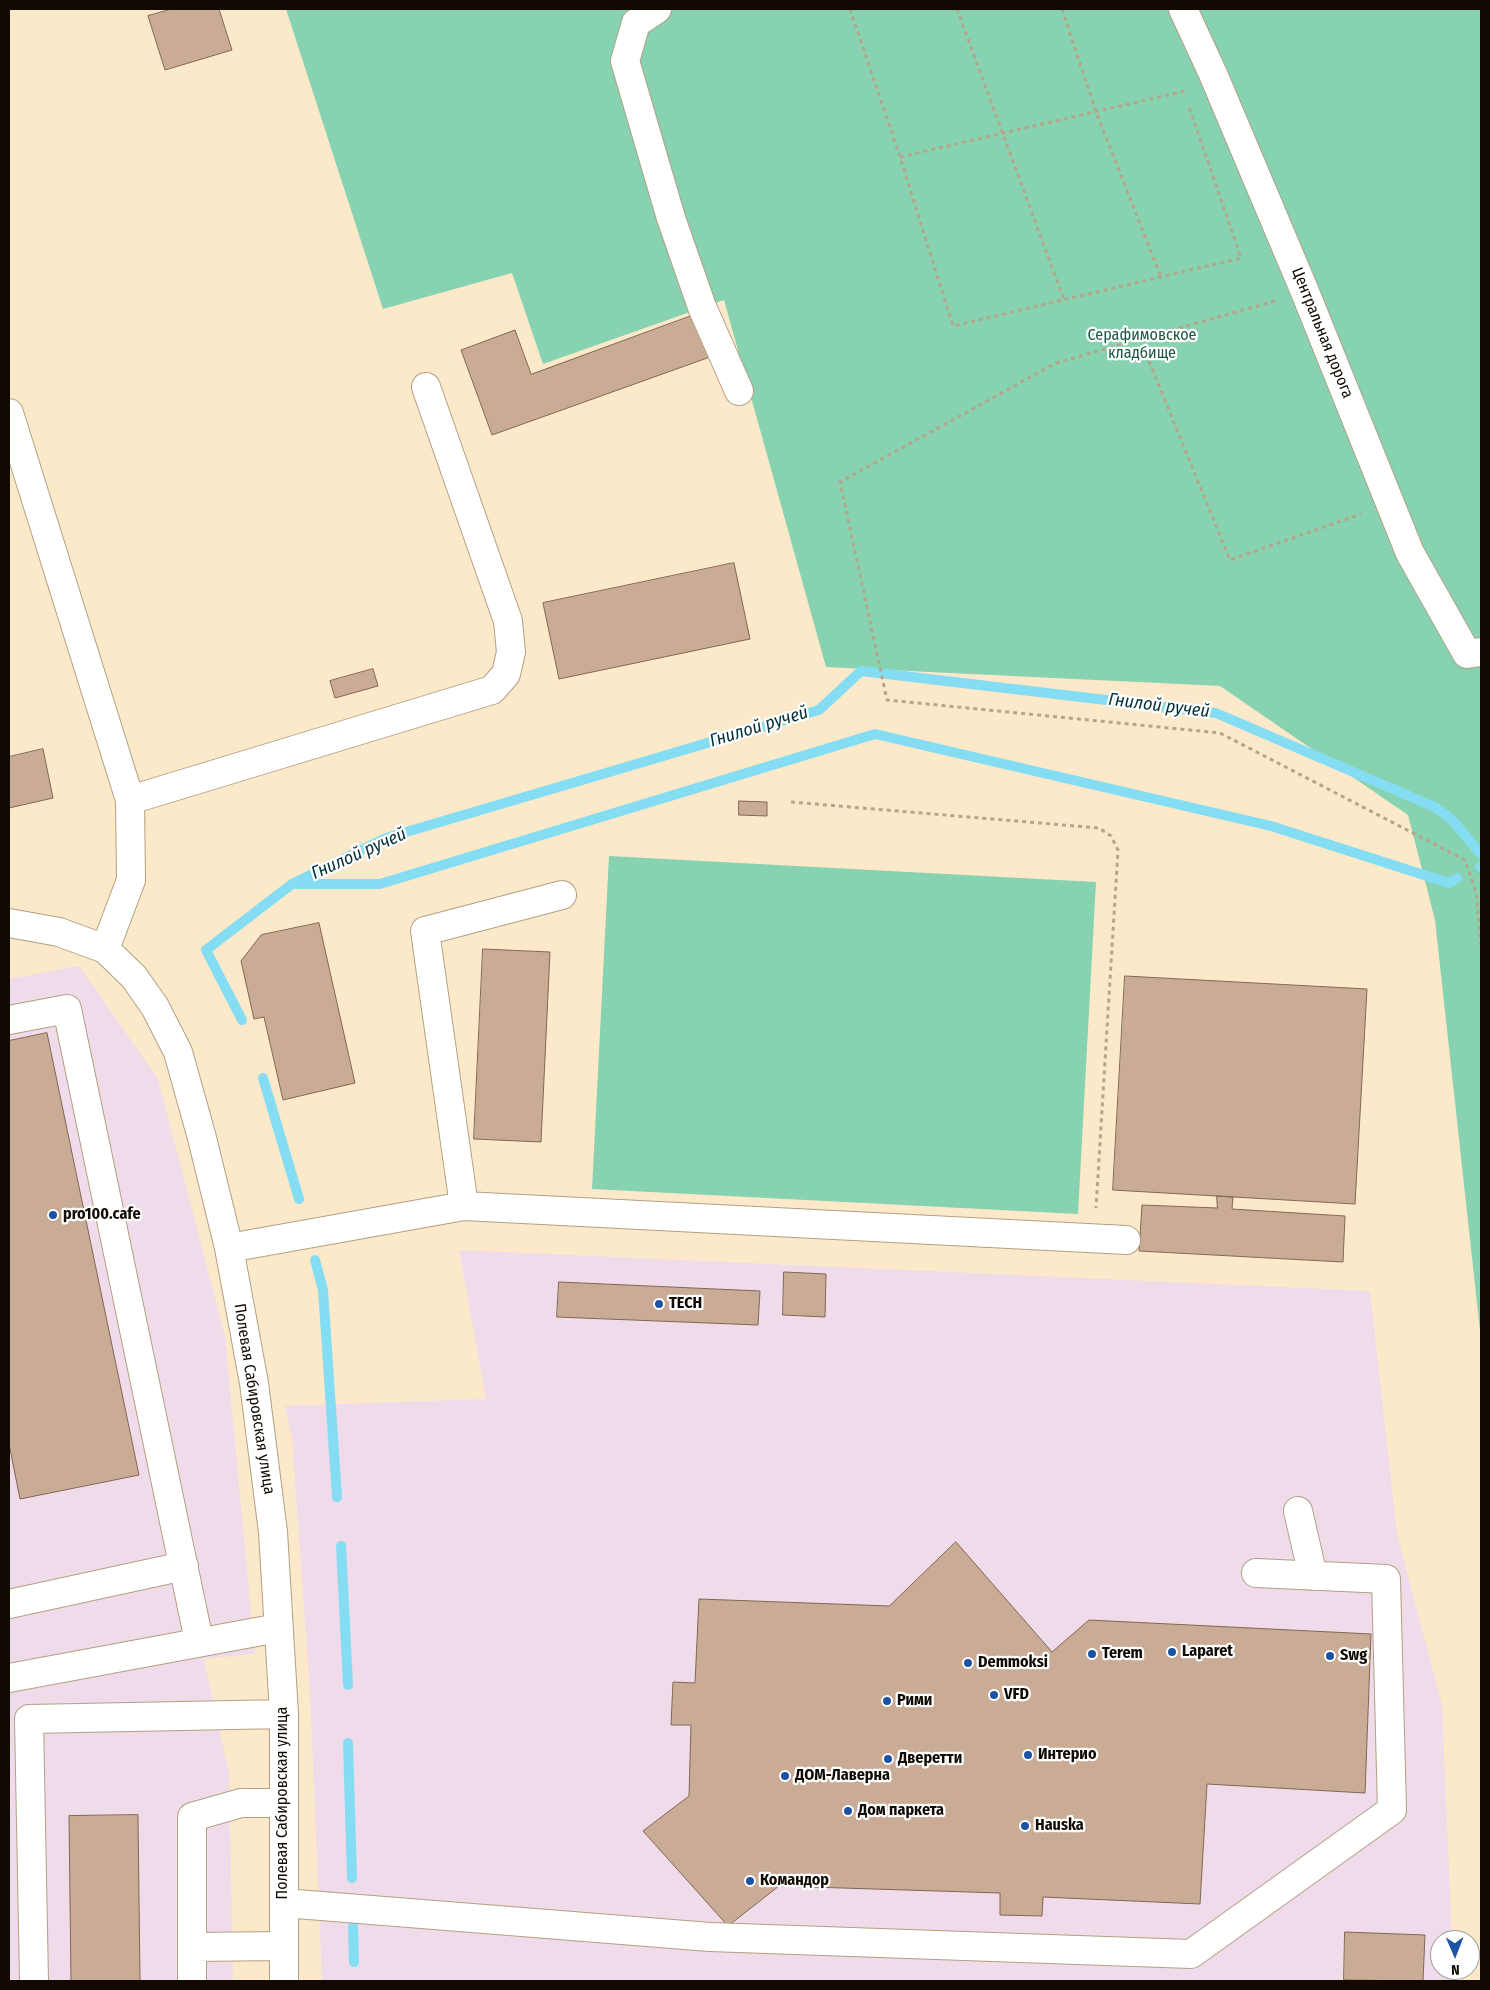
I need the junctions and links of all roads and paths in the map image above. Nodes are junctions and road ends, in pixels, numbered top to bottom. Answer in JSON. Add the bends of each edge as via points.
{"nodes":[{"id":1,"x":658,"y":9,"type":"edge"},
{"id":2,"x":850,"y":9,"type":"edge"},
{"id":3,"x":957,"y":9,"type":"edge"},
{"id":4,"x":1062,"y":9,"type":"edge"},
{"id":5,"x":1183,"y":9,"type":"edge"},
{"id":6,"x":1213,"y":74,"type":"junction"},
{"id":7,"x":1181,"y":82,"type":"dead end"},
{"id":8,"x":1184,"y":91,"type":"junction"},
{"id":9,"x":1096,"y":112,"type":"junction"},
{"id":10,"x":1001,"y":134,"type":"junction"},
{"id":11,"x":900,"y":156,"type":"junction"},
{"id":12,"x":1160,"y":276,"type":"junction"},
{"id":13,"x":1305,"y":292,"type":"junction"},
{"id":14,"x":1064,"y":300,"type":"junction"},
{"id":15,"x":1140,"y":339,"type":"junction"},
{"id":16,"x":426,"y":386,"type":"dead end"},
{"id":17,"x":739,"y":391,"type":"dead end"},
{"id":18,"x":9,"y":413,"type":"edge"},
{"id":19,"x":1390,"y":504,"type":"junction"},
{"id":20,"x":1474,"y":653,"type":"edge"},
{"id":21,"x":130,"y":800,"type":"junction"},
{"id":22,"x":791,"y":802,"type":"dead end"},
{"id":23,"x":562,"y":895,"type":"dead end"},
{"id":24,"x":9,"y":923,"type":"edge"},
{"id":25,"x":1481,"y":945,"type":"edge"},
{"id":26,"x":105,"y":949,"type":"junction"},
{"id":27,"x":9,"y":1020,"type":"edge"},
{"id":28,"x":464,"y":1206,"type":"junction"},
{"id":29,"x":1094,"y":1238,"type":"junction"},
{"id":30,"x":1126,"y":1240,"type":"dead end"},
{"id":31,"x":229,"y":1248,"type":"junction"},
{"id":32,"x":1298,"y":1512,"type":"dead end"},
{"id":33,"x":184,"y":1566,"type":"junction"},
{"id":34,"x":1256,"y":1573,"type":"dead end"},
{"id":35,"x":1313,"y":1576,"type":"junction"},
{"id":36,"x":9,"y":1604,"type":"edge"},
{"id":37,"x":278,"y":1628,"type":"junction"},
{"id":38,"x":199,"y":1641,"type":"junction"},
{"id":39,"x":9,"y":1678,"type":"edge"},
{"id":40,"x":284,"y":1714,"type":"junction"},
{"id":41,"x":284,"y":1803,"type":"junction"},
{"id":42,"x":284,"y":1903,"type":"junction"},
{"id":43,"x":284,"y":1946,"type":"junction"},
{"id":44,"x":192,"y":1947,"type":"junction"},
{"id":45,"x":34,"y":1981,"type":"edge"},
{"id":46,"x":192,"y":1981,"type":"edge"},
{"id":47,"x":284,"y":1981,"type":"edge"}],
"edges":[{"from":1,"to":17,"type":"street","via":[[636,23],[625,61],[671,218],[702,307]]},
{"from":2,"to":11,"type":"path"},
{"from":3,"to":10,"type":"path"},
{"from":4,"to":9,"type":"path"},
{"from":5,"to":6,"type":"street","name":"Центральная дорога"},
{"from":6,"to":8,"type":"path"},
{"from":6,"to":13,"type":"street","name":"Центральная дорога"},
{"from":7,"to":8,"type":"path"},
{"from":8,"to":9,"type":"path"},
{"from":8,"to":12,"type":"path","via":[[1241,258]]},
{"from":9,"to":10,"type":"path"},
{"from":9,"to":12,"type":"path"},
{"from":10,"to":11,"type":"path"},
{"from":10,"to":14,"type":"path"},
{"from":11,"to":14,"type":"path","via":[[953,326]]},
{"from":12,"to":14,"type":"path"},
{"from":13,"to":15,"type":"path"},
{"from":13,"to":19,"type":"street","name":"Центральная дорога"},
{"from":15,"to":19,"type":"path","via":[[1230,560]]},
{"from":15,"to":25,"type":"path","via":[[1056,363],[840,482],[887,700],[1220,733],[1465,860],[1476,892]]},
{"from":16,"to":21,"type":"street","via":[[508,621],[511,652],[506,674],[492,690]]},
{"from":18,"to":21,"type":"street"},
{"from":19,"to":20,"type":"street","name":"Центральная дорога","via":[[1410,553]]},
{"from":21,"to":26,"type":"street","via":[[131,880]]},
{"from":22,"to":29,"type":"path","via":[[1099,828],[1110,836],[1118,850]]},
{"from":23,"to":28,"type":"street","via":[[425,931]]},
{"from":24,"to":26,"type":"street","name":"Полевая Сабировская улица","via":[[59,932]]},
{"from":26,"to":31,"type":"street","name":"Полевая Сабировская улица","via":[[134,976],[155,1007],[178,1052]]},
{"from":27,"to":33,"type":"street","via":[[67,1009]]},
{"from":28,"to":29,"type":"street"},
{"from":28,"to":31,"type":"street"},
{"from":29,"to":30,"type":"street"},
{"from":31,"to":37,"type":"street","name":"Полевая Сабировская улица","via":[[254,1383],[270,1512]]},
{"from":32,"to":35,"type":"street"},
{"from":33,"to":36,"type":"street"},
{"from":33,"to":38,"type":"street"},
{"from":34,"to":35,"type":"street"},
{"from":35,"to":42,"type":"street","via":[[1386,1579],[1392,1810],[1191,1954],[710,1937]]},
{"from":37,"to":38,"type":"street"},
{"from":37,"to":40,"type":"street","name":"Полевая Сабировская улица"},
{"from":38,"to":39,"type":"street"},
{"from":40,"to":41,"type":"street","name":"Полевая Сабировская улица"},
{"from":40,"to":45,"type":"street","via":[[29,1719]]},
{"from":41,"to":42,"type":"street","name":"Полевая Сабировская улица"},
{"from":41,"to":44,"type":"street","via":[[241,1803],[192,1816]]},
{"from":42,"to":43,"type":"street","name":"Полевая Сабировская улица"},
{"from":43,"to":44,"type":"street"},
{"from":43,"to":47,"type":"street","name":"Полевая Сабировская улица"},
{"from":44,"to":46,"type":"street"}]}
